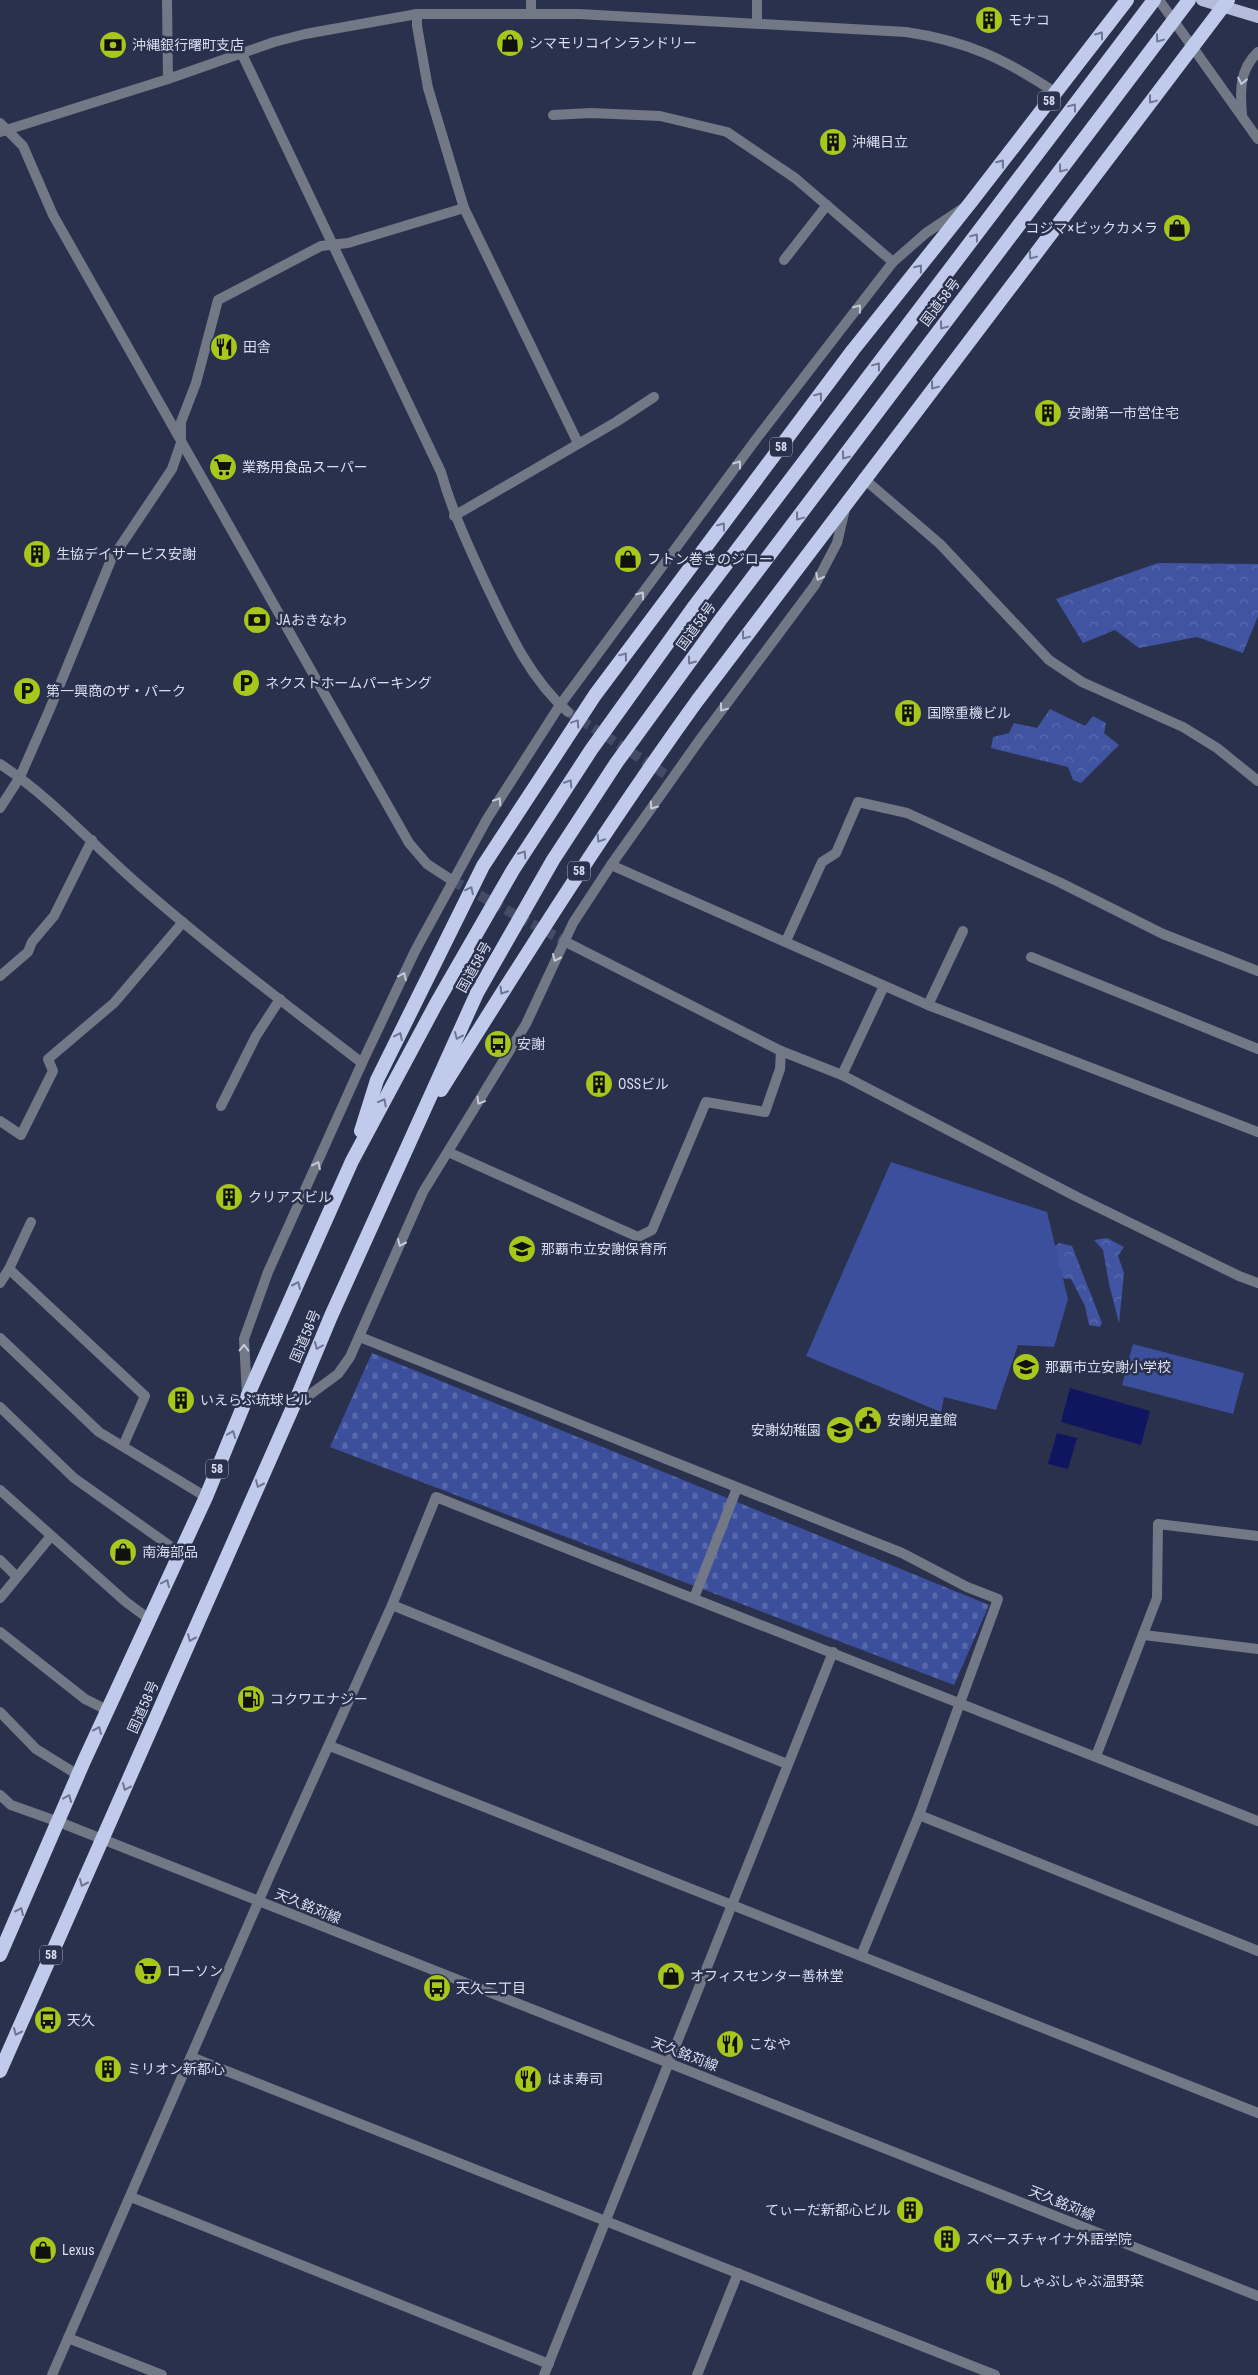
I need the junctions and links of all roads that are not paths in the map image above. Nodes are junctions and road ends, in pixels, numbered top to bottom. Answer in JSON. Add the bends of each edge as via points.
{"nodes":[{"id":1,"x":167,"y":0,"type":"edge"},
{"id":2,"x":532,"y":0,"type":"edge"},
{"id":3,"x":757,"y":0,"type":"edge"},
{"id":4,"x":1127,"y":0,"type":"edge"},
{"id":5,"x":1154,"y":0,"type":"edge"},
{"id":6,"x":1159,"y":0,"type":"edge"},
{"id":7,"x":1189,"y":0,"type":"edge"},
{"id":8,"x":1202,"y":0,"type":"edge"},
{"id":9,"x":1225,"y":4,"type":"edge"},
{"id":10,"x":532,"y":13,"type":"junction"},
{"id":11,"x":417,"y":14,"type":"junction"},
{"id":12,"x":1258,"y":17,"type":"edge"},
{"id":13,"x":757,"y":23,"type":"junction"},
{"id":14,"x":1192,"y":47,"type":"junction"},
{"id":15,"x":1258,"y":52,"type":"edge"},
{"id":16,"x":242,"y":54,"type":"junction"},
{"id":17,"x":168,"y":79,"type":"junction"},
{"id":18,"x":1056,"y":93,"type":"junction"},
{"id":19,"x":553,"y":115,"type":"dead end"},
{"id":20,"x":1242,"y":115,"type":"junction"},
{"id":21,"x":2,"y":128,"type":"edge"},
{"id":22,"x":1258,"y":139,"type":"edge"},
{"id":23,"x":971,"y":202,"type":"junction"},
{"id":24,"x":827,"y":205,"type":"junction"},
{"id":25,"x":464,"y":208,"type":"junction"},
{"id":26,"x":334,"y":244,"type":"junction"},
{"id":27,"x":784,"y":260,"type":"dead end"},
{"id":28,"x":894,"y":262,"type":"junction"},
{"id":29,"x":654,"y":397,"type":"dead end"},
{"id":30,"x":181,"y":443,"type":"junction"},
{"id":31,"x":578,"y":443,"type":"junction"},
{"id":32,"x":863,"y":478,"type":"junction"},
{"id":33,"x":847,"y":499,"type":"junction"},
{"id":34,"x":454,"y":516,"type":"junction"},
{"id":35,"x":564,"y":708,"type":"junction"},
{"id":36,"x":0,"y":764,"type":"edge"},
{"id":37,"x":20,"y":777,"type":"junction"},
{"id":38,"x":1258,"y":781,"type":"edge"},
{"id":39,"x":0,"y":808,"type":"edge"},
{"id":40,"x":92,"y":840,"type":"junction"},
{"id":41,"x":611,"y":865,"type":"junction"},
{"id":42,"x":453,"y":881,"type":"junction"},
{"id":43,"x":183,"y":922,"type":"junction"},
{"id":44,"x":963,"y":931,"type":"dead end"},
{"id":45,"x":564,"y":941,"type":"junction"},
{"id":46,"x":786,"y":942,"type":"junction"},
{"id":47,"x":1031,"y":957,"type":"dead end"},
{"id":48,"x":1258,"y":971,"type":"edge"},
{"id":49,"x":0,"y":976,"type":"edge"},
{"id":50,"x":884,"y":986,"type":"junction"},
{"id":51,"x":280,"y":999,"type":"junction"},
{"id":52,"x":928,"y":1005,"type":"junction"},
{"id":53,"x":1258,"y":1049,"type":"edge"},
{"id":54,"x":781,"y":1051,"type":"junction"},
{"id":55,"x":362,"y":1063,"type":"junction"},
{"id":56,"x":842,"y":1075,"type":"junction"},
{"id":57,"x":221,"y":1106,"type":"dead end"},
{"id":58,"x":0,"y":1121,"type":"edge"},
{"id":59,"x":1258,"y":1132,"type":"edge"},
{"id":60,"x":448,"y":1152,"type":"junction"},
{"id":61,"x":403,"y":1158,"type":"junction"},
{"id":62,"x":352,"y":1161,"type":"junction"},
{"id":63,"x":31,"y":1222,"type":"dead end"},
{"id":64,"x":9,"y":1269,"type":"junction"},
{"id":65,"x":0,"y":1283,"type":"edge"},
{"id":66,"x":1258,"y":1283,"type":"edge"},
{"id":67,"x":360,"y":1337,"type":"junction"},
{"id":68,"x":0,"y":1338,"type":"edge"},
{"id":69,"x":247,"y":1397,"type":"junction"},
{"id":70,"x":0,"y":1407,"type":"edge"},
{"id":71,"x":293,"y":1408,"type":"junction"},
{"id":72,"x":123,"y":1446,"type":"junction"},
{"id":73,"x":737,"y":1488,"type":"junction"},
{"id":74,"x":0,"y":1490,"type":"edge"},
{"id":75,"x":206,"y":1497,"type":"junction"},
{"id":76,"x":51,"y":1536,"type":"junction"},
{"id":77,"x":1258,"y":1536,"type":"edge"},
{"id":78,"x":180,"y":1553,"type":"junction"},
{"id":79,"x":0,"y":1560,"type":"edge"},
{"id":80,"x":17,"y":1577,"type":"junction"},
{"id":81,"x":0,"y":1598,"type":"edge"},
{"id":82,"x":694,"y":1598,"type":"junction"},
{"id":83,"x":392,"y":1605,"type":"junction"},
{"id":84,"x":149,"y":1619,"type":"junction"},
{"id":85,"x":0,"y":1632,"type":"edge"},
{"id":86,"x":1144,"y":1635,"type":"junction"},
{"id":87,"x":1258,"y":1649,"type":"edge"},
{"id":88,"x":833,"y":1652,"type":"junction"},
{"id":89,"x":961,"y":1703,"type":"junction"},
{"id":90,"x":107,"y":1710,"type":"junction"},
{"id":91,"x":0,"y":1712,"type":"edge"},
{"id":92,"x":330,"y":1746,"type":"junction"},
{"id":93,"x":1096,"y":1756,"type":"junction"},
{"id":94,"x":787,"y":1764,"type":"junction"},
{"id":95,"x":78,"y":1775,"type":"junction"},
{"id":96,"x":0,"y":1795,"type":"edge"},
{"id":97,"x":919,"y":1815,"type":"junction"},
{"id":98,"x":1258,"y":1821,"type":"edge"},
{"id":99,"x":59,"y":1822,"type":"junction"},
{"id":100,"x":102,"y":1839,"type":"junction"},
{"id":101,"x":259,"y":1902,"type":"junction"},
{"id":102,"x":730,"y":1906,"type":"junction"},
{"id":103,"x":1258,"y":1951,"type":"edge"},
{"id":104,"x":0,"y":1956,"type":"edge"},
{"id":105,"x":861,"y":1956,"type":"junction"},
{"id":106,"x":191,"y":2057,"type":"junction"},
{"id":107,"x":668,"y":2062,"type":"junction"},
{"id":108,"x":0,"y":2071,"type":"edge"},
{"id":109,"x":1258,"y":2113,"type":"edge"},
{"id":110,"x":131,"y":2197,"type":"junction"},
{"id":111,"x":606,"y":2220,"type":"junction"},
{"id":112,"x":738,"y":2274,"type":"junction"},
{"id":113,"x":1258,"y":2296,"type":"edge"},
{"id":114,"x":68,"y":2338,"type":"junction"},
{"id":115,"x":549,"y":2364,"type":"junction"},
{"id":116,"x":52,"y":2375,"type":"edge"},
{"id":117,"x":162,"y":2375,"type":"edge"},
{"id":118,"x":544,"y":2375,"type":"edge"},
{"id":119,"x":697,"y":2375,"type":"edge"},
{"id":120,"x":995,"y":2375,"type":"edge"}],
"edges":[{"from":1,"to":17,"type":"street"},
{"from":2,"to":10,"type":"street"},
{"from":3,"to":13,"type":"street"},
{"from":18,"to":4,"type":"highway","number":"58","one_way":true},
{"from":62,"to":5,"type":"highway","name":"国道58号","number":"58","one_way":true,"via":[[436,1004],[513,870],[591,750],[693,608]]},
{"from":6,"to":14,"type":"street"},
{"from":7,"to":61,"type":"highway","name":"国道58号","number":"58","one_way":true,"via":[[721,619],[617,762],[553,860],[477,994]]},
{"from":8,"to":9,"type":"main road"},
{"from":9,"to":12,"type":"main road"},
{"from":9,"to":14,"type":"highway","number":"58"},
{"from":10,"to":11,"type":"street"},
{"from":10,"to":13,"type":"street"},
{"from":11,"to":16,"type":"street","via":[[305,34]]},
{"from":11,"to":25,"type":"street","via":[[428,88]]},
{"from":13,"to":18,"type":"street","via":[[906,32],[948,40],[987,53]]},
{"from":14,"to":20,"type":"street"},
{"from":14,"to":32,"type":"highway","number":"58","one_way":true},
{"from":15,"to":20,"type":"street","one_way":true,"via":[[1245,69],[1241,81]]},
{"from":16,"to":17,"type":"street"},
{"from":16,"to":26,"type":"street"},
{"from":17,"to":21,"type":"street"},
{"from":23,"to":18,"type":"highway","number":"58","one_way":true},
{"from":19,"to":24,"type":"street","via":[[660,116],[727,132],[795,178]]},
{"from":20,"to":22,"type":"street"},
{"from":21,"to":30,"type":"street","via":[[23,146],[53,215]]},
{"from":23,"to":28,"type":"street","via":[[926,233]]},
{"from":62,"to":23,"type":"highway","number":"58","one_way":true,"via":[[377,1080],[482,866],[595,695],[847,358]]},
{"from":24,"to":27,"type":"street"},
{"from":24,"to":28,"type":"street"},
{"from":25,"to":26,"type":"street","via":[[348,243]]},
{"from":25,"to":31,"type":"street"},
{"from":26,"to":30,"type":"street","via":[[321,246],[218,300],[196,383],[181,422]]},
{"from":26,"to":34,"type":"street","via":[[441,472]]},
{"from":35,"to":28,"type":"street","one_way":true,"via":[[757,438]]},
{"from":29,"to":31,"type":"street"},
{"from":30,"to":37,"type":"street","via":[[172,469],[111,560]]},
{"from":30,"to":42,"type":"street","via":[[409,843],[427,864]]},
{"from":31,"to":34,"type":"street"},
{"from":32,"to":33,"type":"highway","number":"58"},
{"from":32,"to":38,"type":"street","via":[[940,544],[1049,660],[1082,682],[1183,728],[1217,748]]},
{"from":33,"to":41,"type":"street","one_way":true,"via":[[837,543],[815,585],[668,777]]},
{"from":33,"to":61,"type":"highway","number":"58","one_way":true,"via":[[626,800],[439,1093]]},
{"from":34,"to":35,"type":"street","via":[[514,642],[550,695]]},
{"from":42,"to":35,"type":"street","one_way":true,"via":[[487,819]]},
{"from":36,"to":37,"type":"street"},
{"from":37,"to":39,"type":"street"},
{"from":37,"to":40,"type":"street"},
{"from":40,"to":43,"type":"street"},
{"from":40,"to":49,"type":"street","via":[[54,916],[32,942],[28,952]]},
{"from":41,"to":45,"type":"street"},
{"from":41,"to":46,"type":"street"},
{"from":55,"to":42,"type":"street","one_way":true,"via":[[415,951]]},
{"from":43,"to":51,"type":"street"},
{"from":43,"to":58,"type":"street","via":[[114,1003],[48,1059],[53,1071],[21,1135]]},
{"from":44,"to":52,"type":"street"},
{"from":45,"to":54,"type":"street"},
{"from":45,"to":60,"type":"street","one_way":true,"via":[[526,1024]]},
{"from":46,"to":48,"type":"street","via":[[822,862],[836,853],[858,802],[907,813],[1059,882],[1163,934]]},
{"from":46,"to":50,"type":"street"},
{"from":47,"to":53,"type":"street"},
{"from":50,"to":52,"type":"street"},
{"from":50,"to":56,"type":"street"},
{"from":51,"to":55,"type":"street"},
{"from":51,"to":57,"type":"street","via":[[256,1036]]},
{"from":52,"to":59,"type":"street"},
{"from":54,"to":56,"type":"street"},
{"from":54,"to":60,"type":"street","via":[[780,1069],[765,1112],[706,1102],[652,1230],[638,1237]]},
{"from":69,"to":55,"type":"street","one_way":true,"via":[[244,1339],[268,1272]]},
{"from":56,"to":66,"type":"street","via":[[1076,1197]]},
{"from":60,"to":67,"type":"street","one_way":true,"via":[[423,1192]]},
{"from":61,"to":71,"type":"highway","name":"国道58号","number":"58","one_way":true},
{"from":69,"to":62,"type":"highway","name":"国道58号","number":"58","one_way":true},
{"from":63,"to":64,"type":"street"},
{"from":64,"to":65,"type":"street"},
{"from":64,"to":72,"type":"street","via":[[145,1396]]},
{"from":67,"to":71,"type":"street","via":[[338,1374]]},
{"from":67,"to":73,"type":"street"},
{"from":68,"to":72,"type":"street","via":[[99,1432]]},
{"from":75,"to":69,"type":"highway","name":"国道58号","number":"58","one_way":true},
{"from":70,"to":78,"type":"street","via":[[74,1478]]},
{"from":71,"to":100,"type":"highway","name":"国道58号","number":"58","one_way":true},
{"from":72,"to":75,"type":"street"},
{"from":73,"to":82,"type":"street"},
{"from":73,"to":89,"type":"street","via":[[902,1553],[967,1587],[998,1599]]},
{"from":74,"to":76,"type":"street"},
{"from":75,"to":78,"type":"highway","name":"国道58号","number":"58"},
{"from":76,"to":80,"type":"street"},
{"from":76,"to":84,"type":"street"},
{"from":77,"to":86,"type":"street","via":[[1158,1524],[1157,1598]]},
{"from":84,"to":78,"type":"highway","name":"国道58号","number":"58","one_way":true},
{"from":79,"to":80,"type":"street"},
{"from":80,"to":81,"type":"street"},
{"from":82,"to":83,"type":"street","via":[[436,1497]]},
{"from":82,"to":88,"type":"street"},
{"from":83,"to":92,"type":"street"},
{"from":83,"to":94,"type":"street"},
{"from":84,"to":90,"type":"highway","name":"国道58号","number":"58"},
{"from":85,"to":90,"type":"street","via":[[84,1699]]},
{"from":86,"to":87,"type":"street"},
{"from":86,"to":93,"type":"street"},
{"from":88,"to":89,"type":"street"},
{"from":88,"to":94,"type":"street"},
{"from":89,"to":93,"type":"street"},
{"from":89,"to":97,"type":"street"},
{"from":95,"to":90,"type":"highway","name":"国道58号","number":"58","one_way":true},
{"from":91,"to":95,"type":"street","via":[[36,1749]]},
{"from":92,"to":101,"type":"street"},
{"from":92,"to":102,"type":"street"},
{"from":93,"to":98,"type":"street"},
{"from":94,"to":102,"type":"street"},
{"from":99,"to":95,"type":"highway","name":"国道58号","number":"58","one_way":true},
{"from":96,"to":99,"type":"street","name":"天久銘苅線","via":[[11,1804]]},
{"from":97,"to":103,"type":"street"},
{"from":97,"to":105,"type":"street"},
{"from":99,"to":100,"type":"street","name":"天久銘苅線"},
{"from":104,"to":99,"type":"highway","name":"国道58号","number":"58","one_way":true},
{"from":100,"to":101,"type":"street","name":"天久銘苅線"},
{"from":100,"to":108,"type":"highway","name":"国道58号","number":"58","one_way":true},
{"from":101,"to":106,"type":"street"},
{"from":101,"to":107,"type":"street","name":"天久銘苅線"},
{"from":102,"to":105,"type":"street"},
{"from":102,"to":107,"type":"street"},
{"from":105,"to":109,"type":"street"},
{"from":106,"to":110,"type":"street"},
{"from":106,"to":111,"type":"street"},
{"from":107,"to":111,"type":"street"},
{"from":107,"to":113,"type":"street","name":"天久銘苅線"},
{"from":110,"to":114,"type":"street"},
{"from":110,"to":115,"type":"street"},
{"from":111,"to":112,"type":"street"},
{"from":111,"to":115,"type":"street"},
{"from":112,"to":119,"type":"street"},
{"from":112,"to":120,"type":"street"},
{"from":114,"to":116,"type":"street"},
{"from":114,"to":117,"type":"street"},
{"from":115,"to":118,"type":"street"}]}
